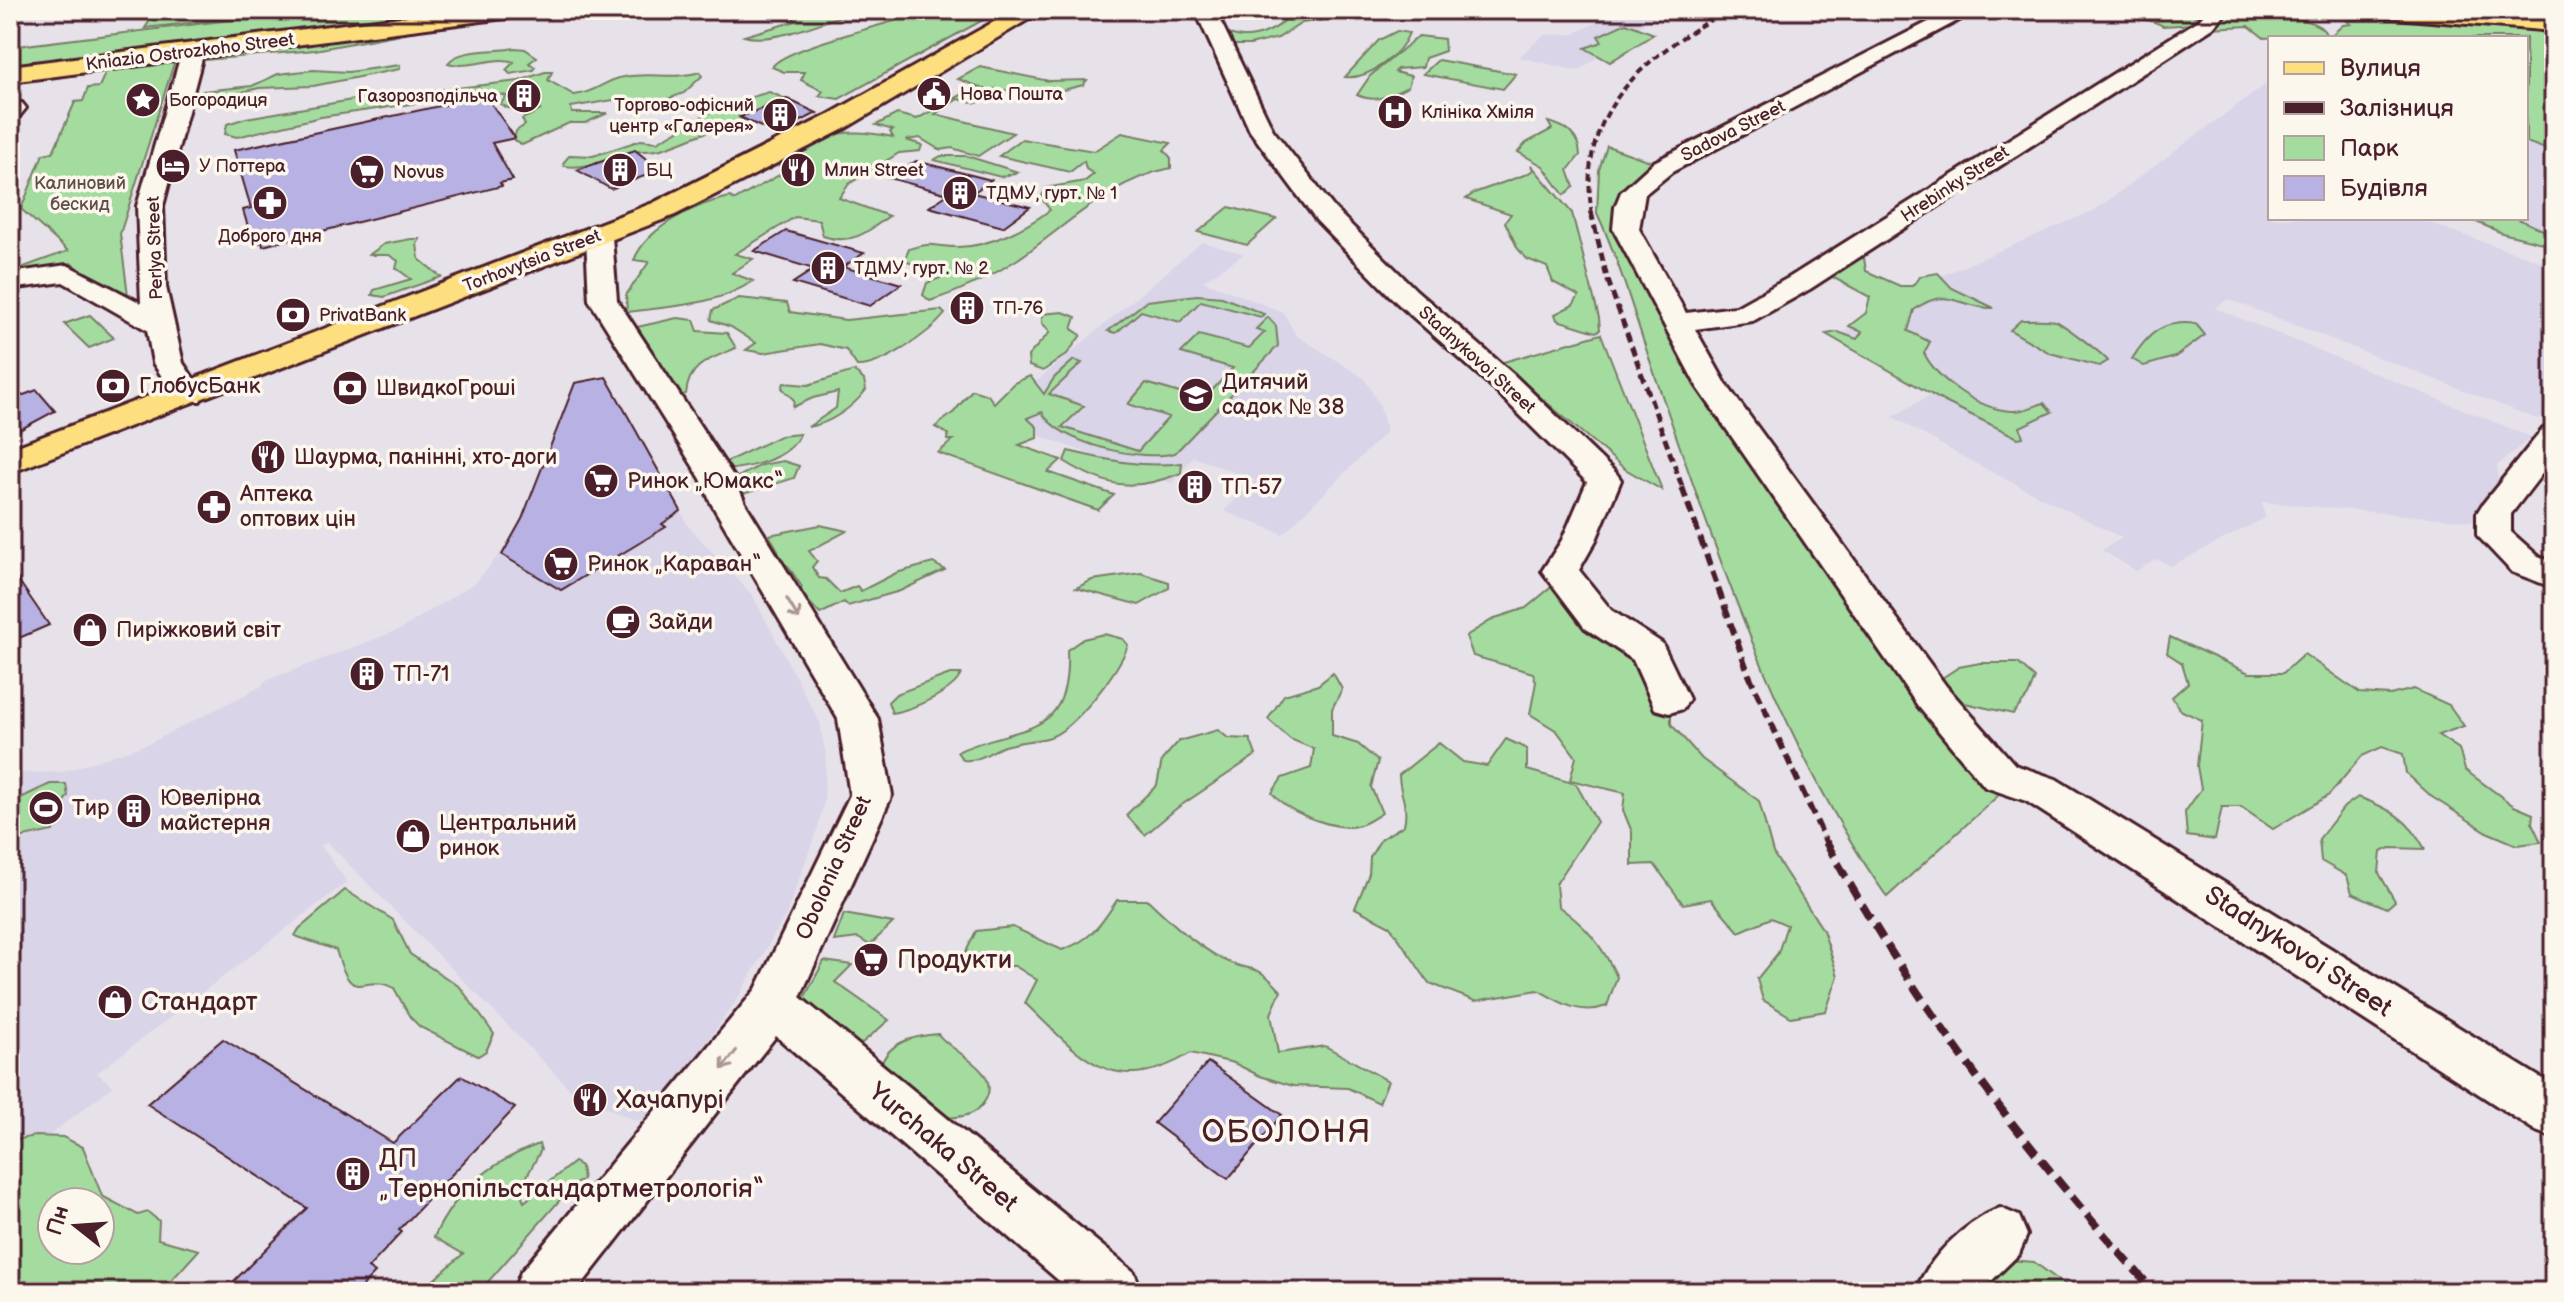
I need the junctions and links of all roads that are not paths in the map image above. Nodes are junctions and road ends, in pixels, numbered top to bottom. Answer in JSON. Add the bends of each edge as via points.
{"nodes":[{"id":1,"x":512,"y":10,"type":"edge"},
{"id":2,"x":1032,"y":10,"type":"edge"},
{"id":3,"x":1205,"y":10,"type":"edge"},
{"id":4,"x":1968,"y":10,"type":"edge"},
{"id":5,"x":2218,"y":10,"type":"edge"},
{"id":6,"x":2382,"y":10,"type":"edge"},
{"id":7,"x":424,"y":16,"type":"edge"},
{"id":8,"x":2554,"y":24,"type":"edge"},
{"id":9,"x":193,"y":51,"type":"junction"},
{"id":10,"x":10,"y":74,"type":"edge"},
{"id":11,"x":599,"y":237,"type":"junction"},
{"id":12,"x":10,"y":281,"type":"edge"},
{"id":13,"x":1677,"y":323,"type":"junction"},
{"id":14,"x":160,"y":326,"type":"junction"},
{"id":15,"x":189,"y":394,"type":"junction"},
{"id":16,"x":2554,"y":436,"type":"edge"},
{"id":17,"x":10,"y":462,"type":"edge"},
{"id":18,"x":2554,"y":576,"type":"edge"},
{"id":19,"x":1669,"y":699,"type":"dead end"},
{"id":20,"x":2041,"y":790,"type":"joint"},
{"id":21,"x":773,"y":1004,"type":"junction"},
{"id":22,"x":2554,"y":1114,"type":"edge"},
{"id":23,"x":2000,"y":1235,"type":"dead end"},
{"id":24,"x":541,"y":1292,"type":"edge"},
{"id":25,"x":1114,"y":1292,"type":"edge"},
{"id":26,"x":1943,"y":1292,"type":"edge"}],
"edges":[{"from":1,"to":7,"type":"main road","name":"Kniazia Ostrozkoho Street"},
{"from":2,"to":11,"type":"main road","name":"Torhovytsia Street","via":[[733,176]]},
{"from":3,"to":19,"type":"street","name":"Stadnykovoi Street","via":[[1262,131],[1325,214],[1604,480],[1560,571],[1598,619],[1649,652]]},
{"from":4,"to":13,"type":"street","name":"Sadova Street","via":[[1663,167],[1631,191],[1626,229]]},
{"from":5,"to":13,"type":"street","name":"Hrebinky Street","via":[[2206,24],[1789,289],[1743,315]]},
{"from":6,"to":8,"type":"main road"},
{"from":7,"to":9,"type":"main road","name":"Kniazia Ostrozkoho Street"},
{"from":9,"to":10,"type":"main road","name":"Kniazia Ostrozkoho Street"},
{"from":9,"to":14,"type":"street","name":"Perlya Street","via":[[153,188],[152,287]]},
{"from":11,"to":15,"type":"main road","name":"Torhovytsia Street"},
{"from":11,"to":21,"type":"street","name":"Obolonia Street","one_way":true,"via":[[603,300],[718,479],[858,719],[871,795]]},
{"from":12,"to":14,"type":"street","via":[[67,273]]},
{"from":13,"to":20,"type":"street","name":"Sadova Street","via":[[1711,385],[1932,696],[2000,776]]},
{"from":14,"to":15,"type":"street","name":"Perlya Street","via":[[168,363]]},
{"from":15,"to":17,"type":"main road","name":"Torhovytsia Street"},
{"from":16,"to":18,"type":"street","via":[[2494,513],[2494,535],[2525,564]]},
{"from":20,"to":22,"type":"street","name":"Stadnykovoi Street"},
{"from":21,"to":24,"type":"street","name":"Obolonia Street","one_way":true},
{"from":21,"to":25,"type":"street","name":"Yurchaka Street"},
{"from":23,"to":26,"type":"street"}]}
